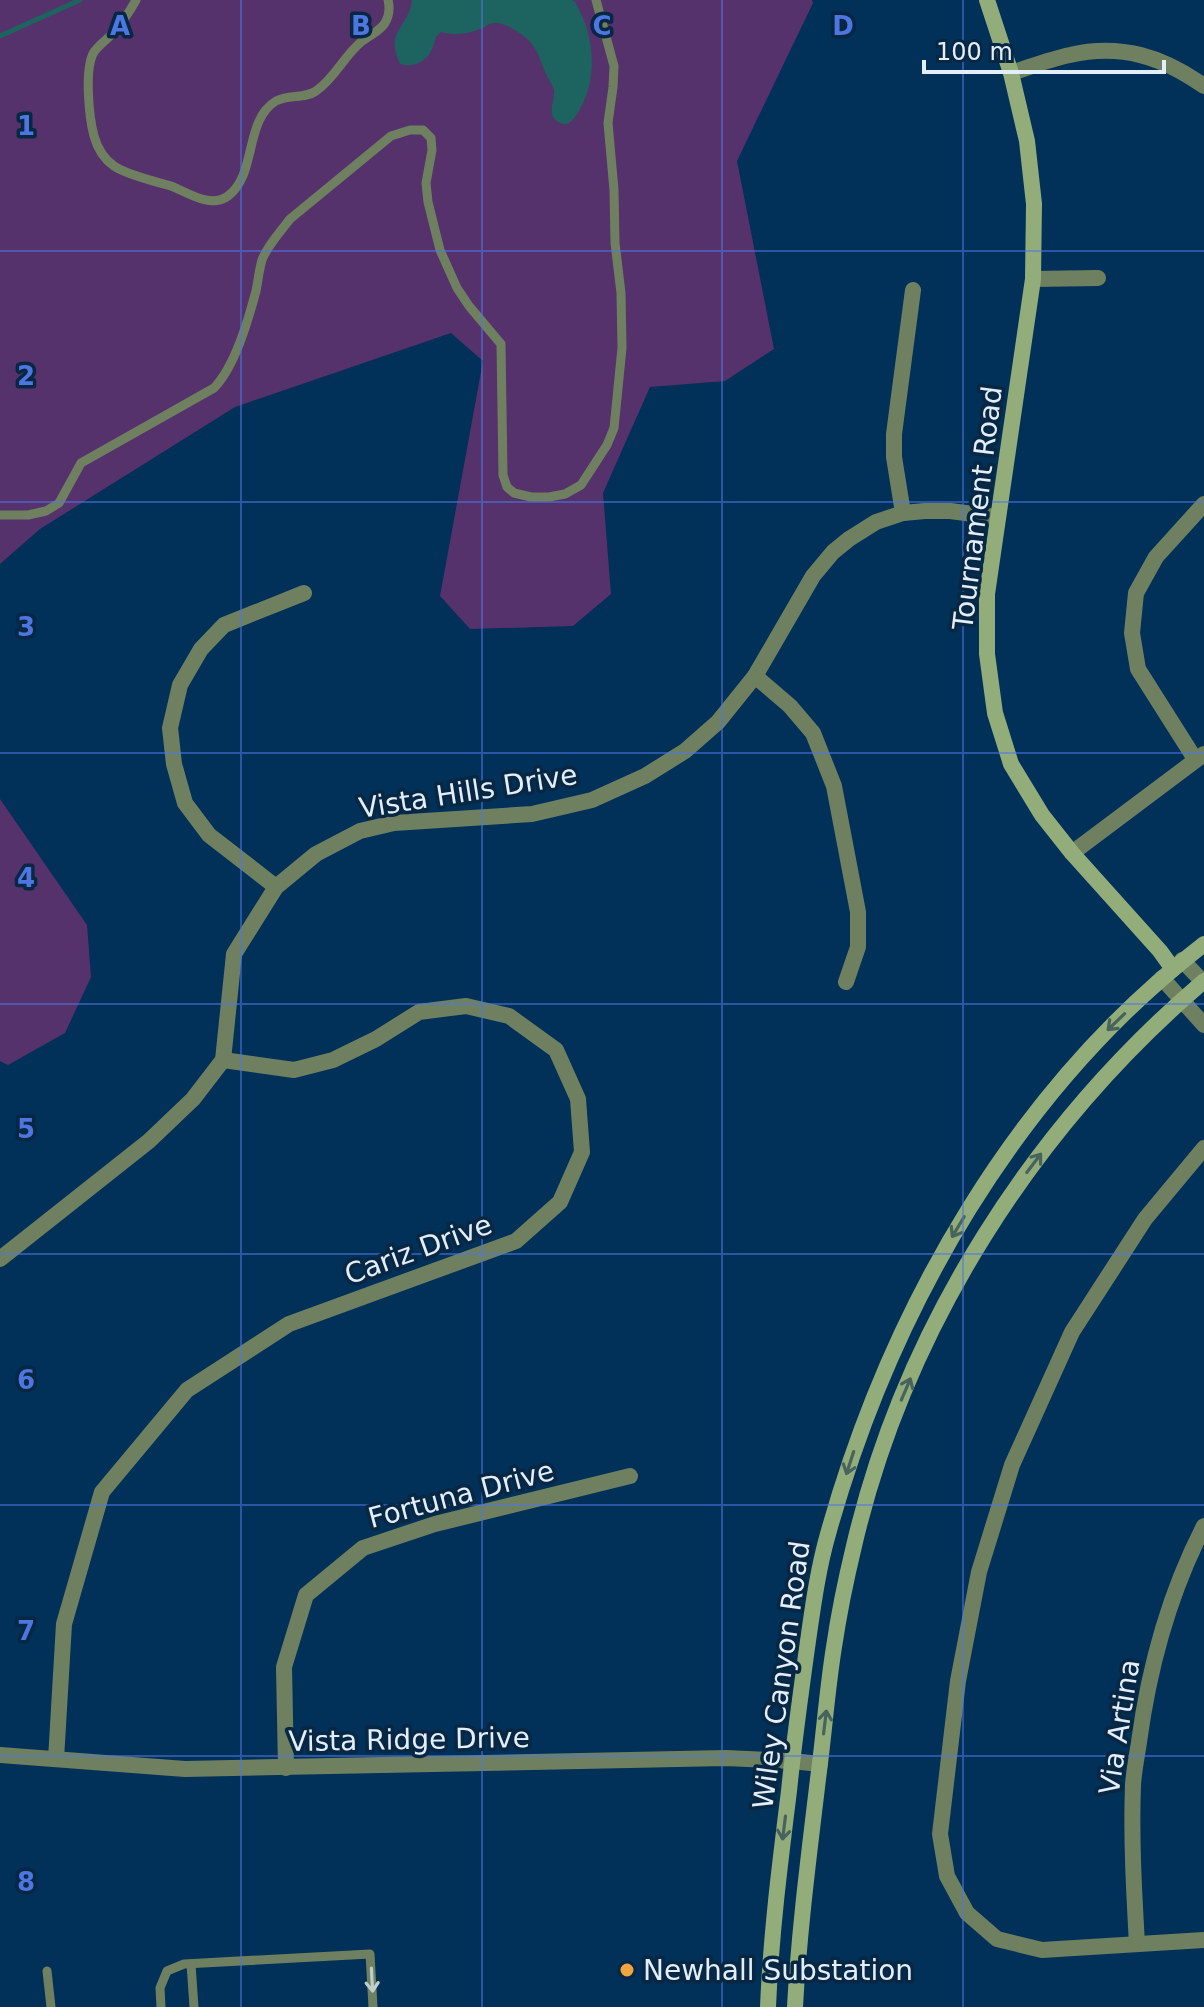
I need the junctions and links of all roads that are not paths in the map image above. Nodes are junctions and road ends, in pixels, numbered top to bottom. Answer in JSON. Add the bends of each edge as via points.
{"nodes":[{"id":1,"x":136,"y":0,"type":"edge"},
{"id":2,"x":388,"y":0,"type":"edge"},
{"id":3,"x":596,"y":0,"type":"edge"},
{"id":4,"x":987,"y":0,"type":"edge"},
{"id":5,"x":1011,"y":73,"type":"junction"},
{"id":6,"x":1204,"y":86,"type":"edge"},
{"id":7,"x":1098,"y":278,"type":"dead end"},
{"id":8,"x":1033,"y":279,"type":"junction"},
{"id":9,"x":913,"y":290,"type":"dead end"},
{"id":10,"x":1204,"y":504,"type":"edge"},
{"id":11,"x":903,"y":513,"type":"junction"},
{"id":12,"x":0,"y":515,"type":"edge"},
{"id":13,"x":997,"y":517,"type":"junction"},
{"id":14,"x":304,"y":593,"type":"dead end"},
{"id":15,"x":755,"y":676,"type":"junction"},
{"id":16,"x":1200,"y":756,"type":"edge"},
{"id":17,"x":1072,"y":853,"type":"junction"},
{"id":18,"x":276,"y":887,"type":"junction"},
{"id":19,"x":1204,"y":944,"type":"edge"},
{"id":20,"x":1173,"y":969,"type":"junction"},
{"id":21,"x":846,"y":982,"type":"dead end"},
{"id":22,"x":1204,"y":982,"type":"edge"},
{"id":23,"x":1182,"y":999,"type":"junction"},
{"id":24,"x":1204,"y":1025,"type":"edge"},
{"id":25,"x":223,"y":1060,"type":"junction"},
{"id":26,"x":1204,"y":1148,"type":"edge"},
{"id":27,"x":0,"y":1259,"type":"edge"},
{"id":28,"x":630,"y":1476,"type":"dead end"},
{"id":29,"x":1204,"y":1526,"type":"edge"},
{"id":30,"x":0,"y":1755,"type":"edge"},
{"id":31,"x":56,"y":1759,"type":"junction"},
{"id":32,"x":792,"y":1761,"type":"junction"},
{"id":33,"x":820,"y":1764,"type":"junction"},
{"id":34,"x":286,"y":1768,"type":"junction"},
{"id":35,"x":1204,"y":1940,"type":"edge"},
{"id":36,"x":1137,"y":1944,"type":"junction"},
{"id":37,"x":191,"y":1964,"type":"junction"},
{"id":38,"x":47,"y":1971,"type":"dead end"},
{"id":39,"x":51,"y":2007,"type":"edge"},
{"id":40,"x":161,"y":2007,"type":"edge"},
{"id":41,"x":194,"y":2007,"type":"edge"},
{"id":42,"x":373,"y":2007,"type":"edge"},
{"id":43,"x":768,"y":2007,"type":"edge"},
{"id":44,"x":795,"y":2007,"type":"edge"}],
"edges":[{"from":1,"to":2,"type":"lane","via":[[93,53],[89,98],[94,137],[116,168],[217,201],[238,184],[263,111],[278,99],[314,93],[357,45],[384,25]]},
{"from":3,"to":12,"type":"lane","via":[[614,66],[608,123],[622,348],[614,428],[581,485],[549,497],[514,493],[507,487],[501,344],[457,288],[440,250],[426,183],[431,138],[423,130],[410,130],[391,136],[280,232],[262,259],[244,330],[214,388],[81,463],[59,503],[46,511]]},
{"from":4,"to":5,"type":"main road","name":"Tournament Road"},
{"from":5,"to":6,"type":"street","via":[[1071,54],[1107,50],[1140,53],[1182,70]]},
{"from":5,"to":8,"type":"main road","name":"Tournament Road","via":[[1029,157]]},
{"from":7,"to":8,"type":"street"},
{"from":8,"to":13,"type":"main road","name":"Tournament Road"},
{"from":9,"to":11,"type":"street","via":[[894,434]]},
{"from":10,"to":16,"type":"street","via":[[1156,557],[1136,593],[1132,633],[1138,669]]},
{"from":11,"to":13,"type":"street","name":"Vista Hills Drive"},
{"from":11,"to":15,"type":"street","name":"Vista Hills Drive","via":[[876,522],[833,552],[813,576]]},
{"from":13,"to":17,"type":"main road","name":"Tournament Road","via":[[987,594],[987,654],[995,713],[1011,764]]},
{"from":14,"to":18,"type":"street","via":[[224,625],[201,649],[180,685],[170,728],[185,803],[209,835]]},
{"from":15,"to":18,"type":"street","name":"Vista Hills Drive","via":[[718,722],[685,751],[592,800],[532,814],[394,823],[360,831],[316,854]]},
{"from":15,"to":21,"type":"street","via":[[813,733],[834,786],[858,912],[858,947]]},
{"from":16,"to":17,"type":"street"},
{"from":17,"to":20,"type":"main road","name":"Tournament Road"},
{"from":18,"to":25,"type":"street","name":"Vista Hills Drive","via":[[234,954]]},
{"from":19,"to":20,"type":"main road","name":"Wiley Canyon Road"},
{"from":20,"to":22,"type":"street","name":"Tournament Road"},
{"from":20,"to":23,"type":"street","name":"Tournament Road"},
{"from":20,"to":32,"type":"main road","name":"Wiley Canyon Road","one_way":true,"via":[[1109,1029],[1004,1156],[908,1318],[877,1388],[827,1537]]},
{"from":22,"to":23,"type":"main road","name":"Wiley Canyon Road"},
{"from":23,"to":24,"type":"street","name":"Tournament Road"},
{"from":33,"to":23,"type":"main road","name":"Wiley Canyon Road","one_way":true,"via":[[854,1545],[872,1480],[922,1349],[961,1275],[1026,1174],[1073,1112]]},
{"from":25,"to":27,"type":"street","via":[[193,1099],[149,1141]]},
{"from":25,"to":31,"type":"street","name":"Cariz Drive","via":[[294,1070],[333,1060],[419,1012],[466,1006],[509,1016],[556,1050],[578,1099],[582,1152],[560,1202],[516,1241],[289,1324],[187,1390],[102,1492],[64,1624]]},
{"from":26,"to":36,"type":"street","via":[[1145,1219],[1072,1332],[1012,1465],[979,1572],[958,1681],[940,1834],[947,1876],[967,1913],[997,1939],[1042,1950]]},
{"from":28,"to":34,"type":"street","name":"Fortuna Drive","via":[[435,1524],[363,1548],[306,1595],[284,1667]]},
{"from":29,"to":36,"type":"street","name":"Via Artina","via":[[1161,1634],[1142,1714],[1133,1795]]},
{"from":30,"to":31,"type":"street","name":"Vista Ridge Drive"},
{"from":31,"to":34,"type":"street","name":"Vista Ridge Drive","via":[[185,1769]]},
{"from":32,"to":33,"type":"street","name":"Vista Ridge Drive"},
{"from":32,"to":34,"type":"street","name":"Vista Ridge Drive"},
{"from":32,"to":43,"type":"main road","name":"Wiley Canyon Road","one_way":true},
{"from":33,"to":44,"type":"main road","name":"Wiley Canyon Road"},
{"from":35,"to":36,"type":"street"},
{"from":37,"to":40,"type":"lane","via":[[167,1971],[160,1988]]},
{"from":37,"to":41,"type":"lane"},
{"from":37,"to":42,"type":"lane","one_way":true,"via":[[370,1954]]},
{"from":38,"to":39,"type":"lane"}]}
